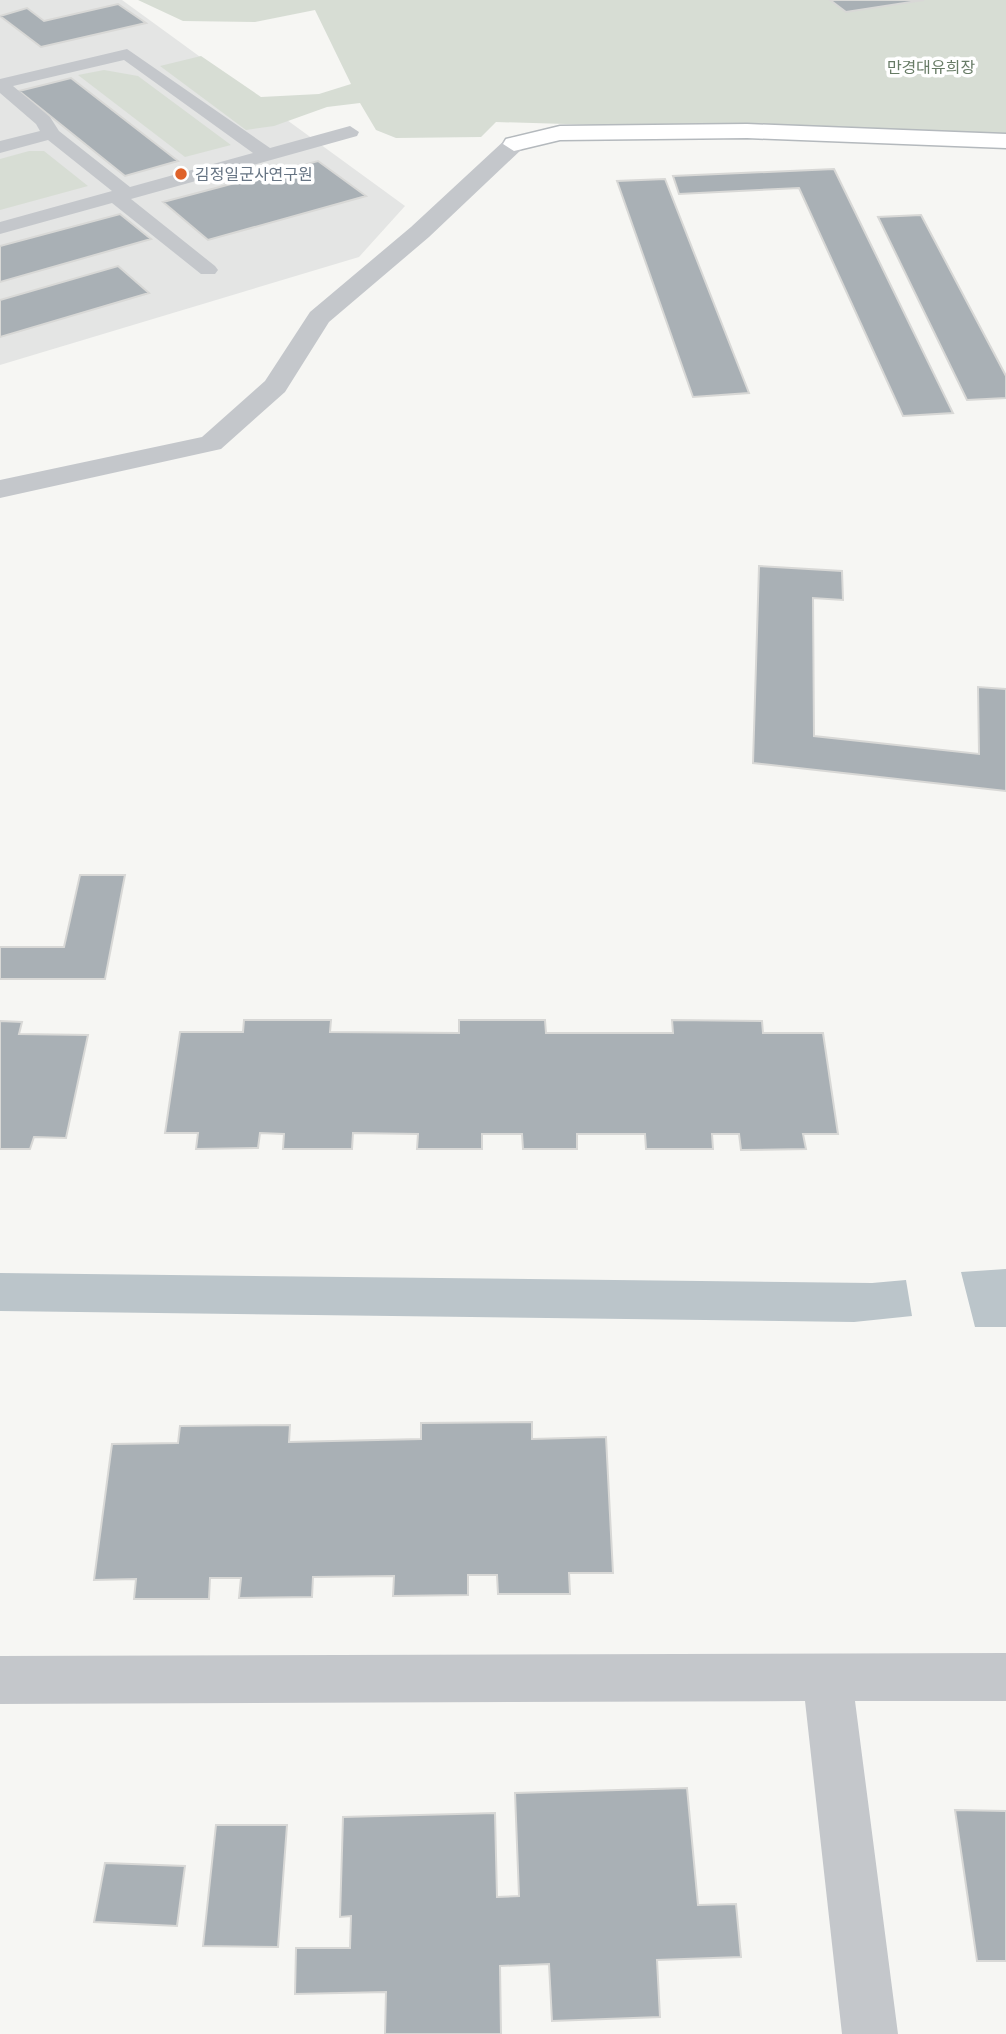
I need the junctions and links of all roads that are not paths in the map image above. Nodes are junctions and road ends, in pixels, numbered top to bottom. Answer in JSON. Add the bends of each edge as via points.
{"nodes":[{"id":1,"x":0,"y":84,"type":"edge"},
{"id":2,"x":350,"y":132,"type":"dead end"},
{"id":3,"x":51,"y":134,"type":"junction"},
{"id":4,"x":1006,"y":141,"type":"edge"},
{"id":5,"x":514,"y":144,"type":"joint"},
{"id":6,"x":0,"y":147,"type":"edge"},
{"id":7,"x":268,"y":156,"type":"junction"},
{"id":8,"x":122,"y":195,"type":"junction"},
{"id":9,"x":0,"y":228,"type":"edge"},
{"id":10,"x":208,"y":270,"type":"dead end"},
{"id":11,"x":0,"y":489,"type":"edge"},
{"id":12,"x":827,"y":1677,"type":"junction"},
{"id":13,"x":1006,"y":1677,"type":"edge"},
{"id":14,"x":0,"y":1680,"type":"edge"},
{"id":15,"x":870,"y":2034,"type":"edge"}],
"edges":[{"from":1,"to":3,"type":"lane","via":[[44,121]]},
{"from":1,"to":7,"type":"lane","via":[[127,54]]},
{"from":2,"to":7,"type":"lane"},
{"from":3,"to":6,"type":"lane"},
{"from":3,"to":8,"type":"lane"},
{"from":4,"to":5,"type":"street","via":[[747,131],[560,133]]},
{"from":5,"to":11,"type":"street","via":[[319,317],[275,386],[211,443]]},
{"from":7,"to":8,"type":"lane"},
{"from":8,"to":9,"type":"lane"},
{"from":8,"to":10,"type":"lane"},
{"from":12,"to":13,"type":"street"},
{"from":12,"to":14,"type":"street"},
{"from":12,"to":15,"type":"street"}]}
